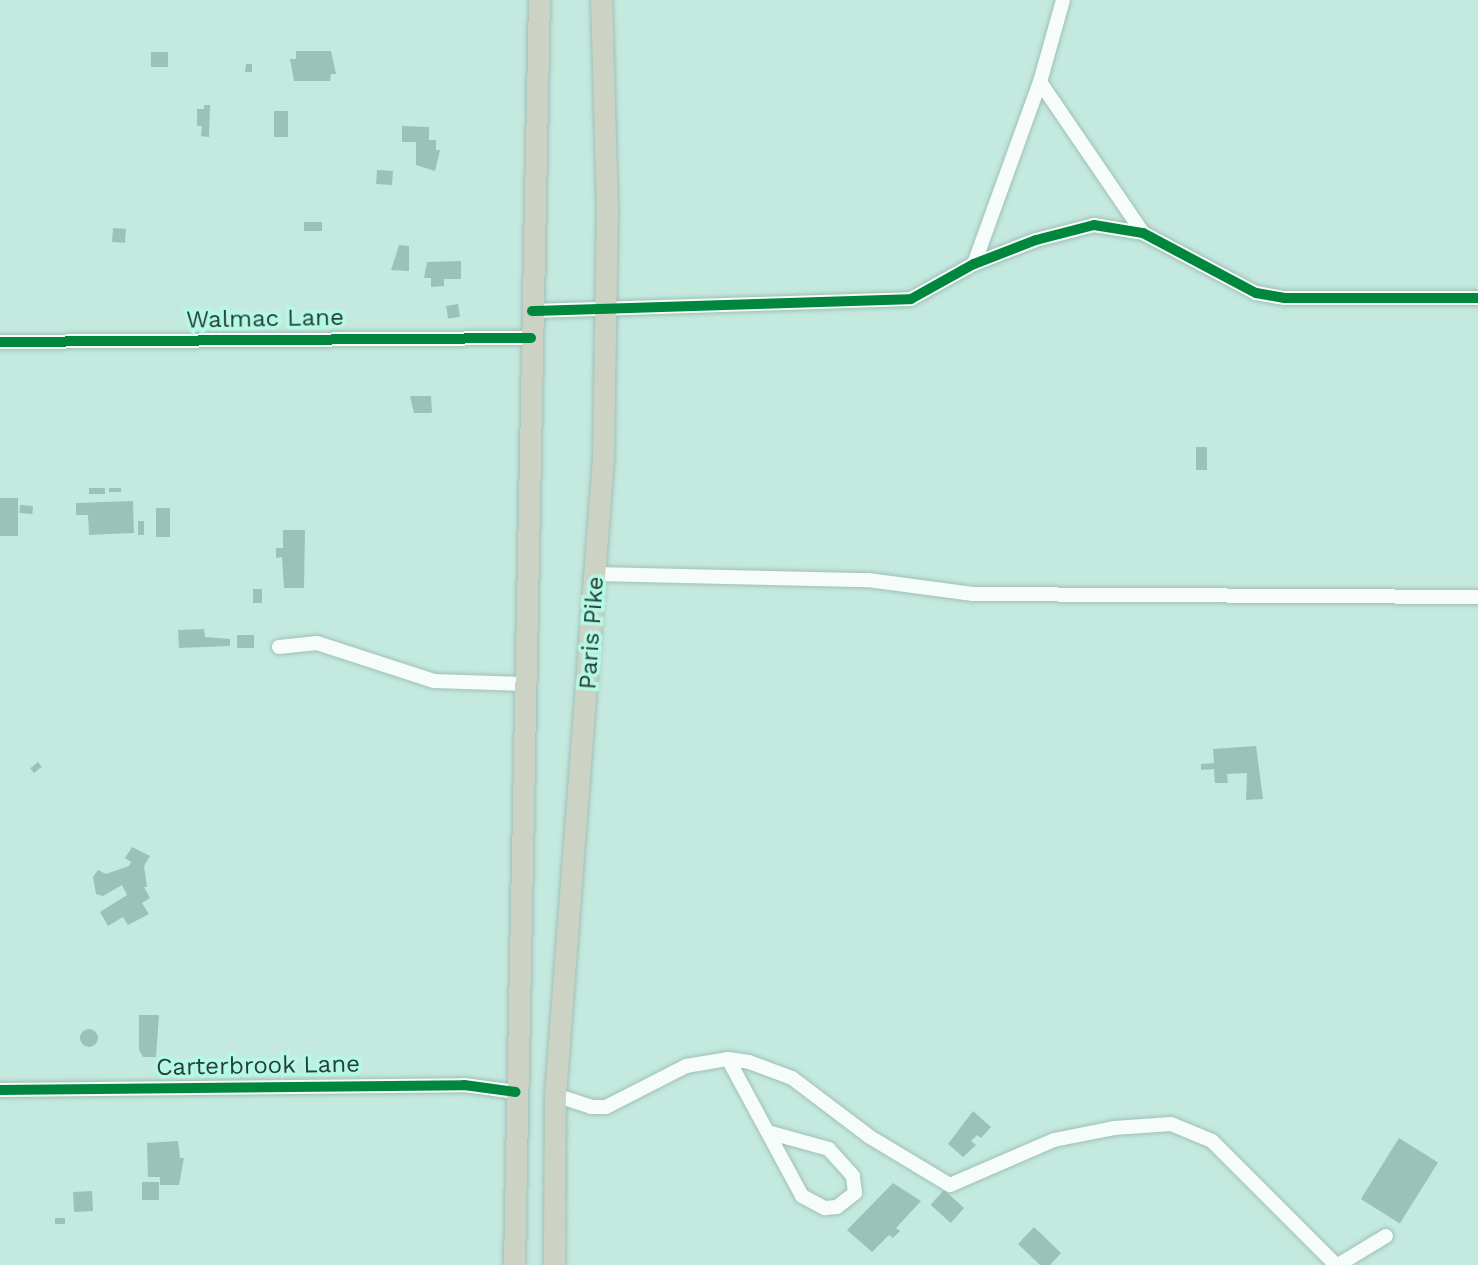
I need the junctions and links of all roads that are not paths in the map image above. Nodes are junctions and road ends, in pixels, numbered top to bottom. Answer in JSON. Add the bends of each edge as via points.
{"nodes":[{"id":1,"x":539,"y":0,"type":"edge"},
{"id":2,"x":601,"y":0,"type":"edge"},
{"id":3,"x":1063,"y":0,"type":"edge"},
{"id":4,"x":1040,"y":82,"type":"junction"},
{"id":5,"x":1143,"y":233,"type":"junction"},
{"id":6,"x":974,"y":264,"type":"junction"},
{"id":7,"x":1478,"y":298,"type":"edge"},
{"id":8,"x":606,"y":308,"type":"junction"},
{"id":9,"x":532,"y":311,"type":"junction"},
{"id":10,"x":531,"y":338,"type":"junction"},
{"id":11,"x":0,"y":342,"type":"edge"},
{"id":12,"x":596,"y":574,"type":"junction"},
{"id":13,"x":1478,"y":597,"type":"edge"},
{"id":14,"x":279,"y":648,"type":"dead end"},
{"id":15,"x":524,"y":684,"type":"junction"},
{"id":16,"x":728,"y":1059,"type":"junction"},
{"id":17,"x":0,"y":1090,"type":"edge"},
{"id":18,"x":516,"y":1092,"type":"junction"},
{"id":19,"x":555,"y":1095,"type":"junction"},
{"id":20,"x":771,"y":1133,"type":"junction"},
{"id":21,"x":1386,"y":1236,"type":"dead end"},
{"id":22,"x":514,"y":1265,"type":"edge"},
{"id":23,"x":554,"y":1265,"type":"edge"},
{"id":24,"x":1337,"y":1265,"type":"edge"}],
"edges":[{"from":1,"to":9,"type":"highway"},
{"from":2,"to":8,"type":"highway","name":"Paris Pike"},
{"from":3,"to":4,"type":"street"},
{"from":4,"to":5,"type":"street"},
{"from":4,"to":6,"type":"street"},
{"from":5,"to":6,"type":"street","via":[[1094,225],[1036,240]]},
{"from":5,"to":7,"type":"street","via":[[1256,293],[1285,298]]},
{"from":6,"to":8,"type":"street","via":[[911,299]]},
{"from":8,"to":9,"type":"street"},
{"from":8,"to":12,"type":"highway","name":"Paris Pike"},
{"from":9,"to":10,"type":"highway"},
{"from":10,"to":11,"type":"street","name":"Walmac Lane"},
{"from":10,"to":15,"type":"highway"},
{"from":12,"to":13,"type":"street","via":[[868,580],[973,594]]},
{"from":12,"to":19,"type":"highway","name":"Paris Pike"},
{"from":14,"to":15,"type":"street","via":[[317,643],[433,681]]},
{"from":15,"to":18,"type":"highway"},
{"from":16,"to":19,"type":"street","via":[[686,1066],[606,1107]]},
{"from":16,"to":20,"type":"street"},
{"from":16,"to":24,"type":"street","via":[[792,1078],[870,1138],[950,1185],[1054,1140],[1160,1123],[1189,1129],[1212,1141]]},
{"from":17,"to":18,"type":"street","name":"Carterbrook Lane","via":[[464,1086]]},
{"from":18,"to":19,"type":"highway"},
{"from":18,"to":22,"type":"highway"},
{"from":19,"to":23,"type":"highway","name":"Paris Pike"},
{"from":20,"to":20,"type":"street","via":[[802,1196],[825,1208],[837,1207],[855,1193],[853,1176],[829,1149]]},
{"from":21,"to":24,"type":"street"}]}
